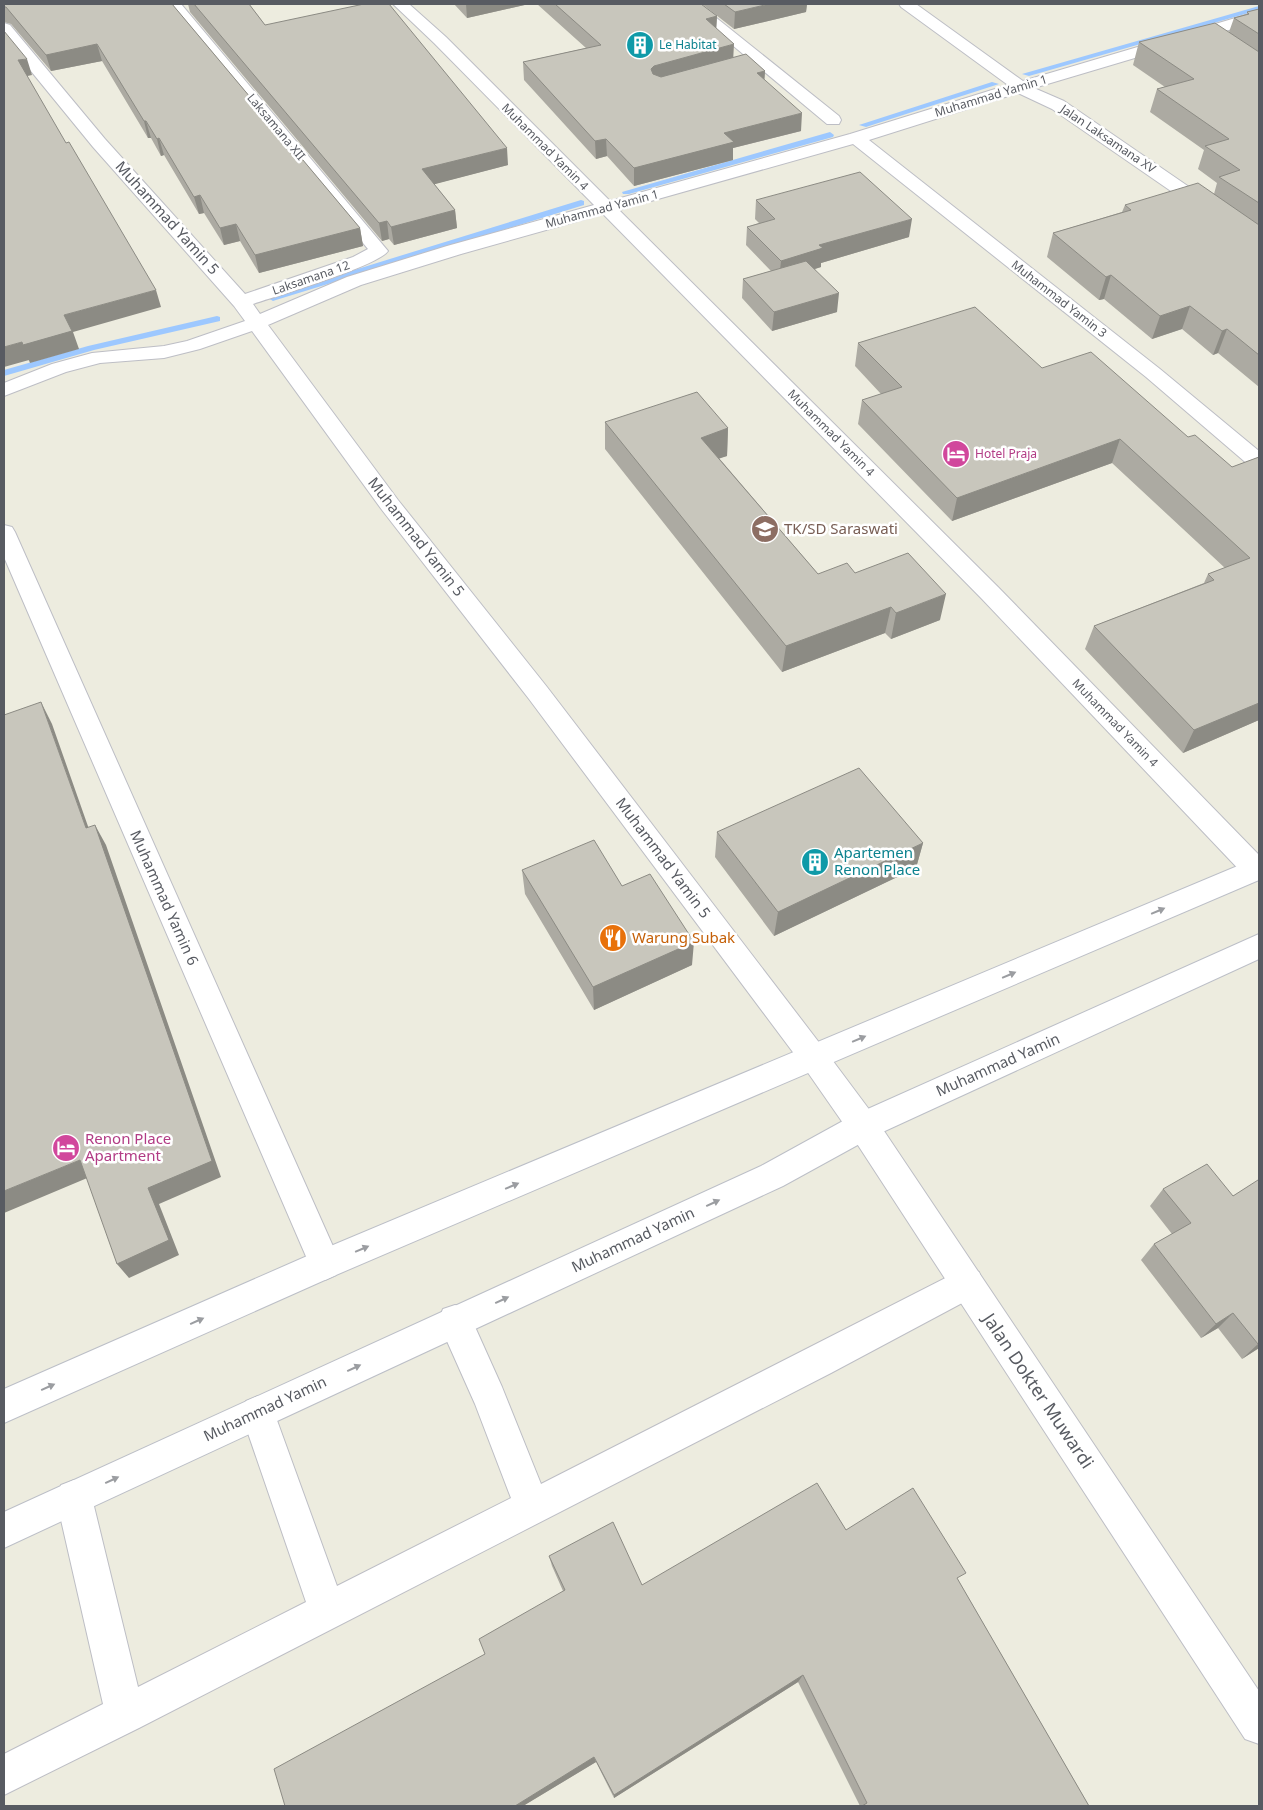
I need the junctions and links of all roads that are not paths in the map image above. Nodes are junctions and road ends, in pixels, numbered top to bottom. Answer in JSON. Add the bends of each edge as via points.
{"nodes":[{"id":1,"x":173,"y":4,"type":"edge"},
{"id":2,"x":400,"y":4,"type":"edge"},
{"id":3,"x":690,"y":4,"type":"edge"},
{"id":4,"x":906,"y":4,"type":"edge"},
{"id":5,"x":1259,"y":16,"type":"edge"},
{"id":6,"x":4,"y":28,"type":"edge"},
{"id":7,"x":761,"y":61,"type":"junction"},
{"id":8,"x":744,"y":66,"type":"edge"},
{"id":9,"x":1020,"y":87,"type":"junction"},
{"id":10,"x":832,"y":120,"type":"dead end"},
{"id":11,"x":856,"y":138,"type":"junction"},
{"id":12,"x":607,"y":208,"type":"junction"},
{"id":13,"x":1259,"y":242,"type":"edge"},
{"id":14,"x":379,"y":251,"type":"joint"},
{"id":15,"x":241,"y":302,"type":"junction"},
{"id":16,"x":257,"y":323,"type":"junction"},
{"id":17,"x":4,"y":390,"type":"edge"},
{"id":18,"x":1259,"y":462,"type":"edge"},
{"id":19,"x":4,"y":532,"type":"edge"},
{"id":20,"x":1258,"y":869,"type":"edge"},
{"id":21,"x":1259,"y":946,"type":"edge"},
{"id":22,"x":814,"y":1058,"type":"junction"},
{"id":23,"x":863,"y":1126,"type":"junction"},
{"id":24,"x":325,"y":1264,"type":"junction"},
{"id":25,"x":967,"y":1283,"type":"junction"},
{"id":26,"x":455,"y":1321,"type":"junction"},
{"id":27,"x":4,"y":1406,"type":"edge"},
{"id":28,"x":258,"y":1413,"type":"junction"},
{"id":29,"x":74,"y":1498,"type":"junction"},
{"id":30,"x":532,"y":1507,"type":"junction"},
{"id":31,"x":4,"y":1530,"type":"edge"},
{"id":32,"x":328,"y":1611,"type":"junction"},
{"id":33,"x":125,"y":1714,"type":"junction"},
{"id":34,"x":1259,"y":1725,"type":"edge"},
{"id":35,"x":4,"y":1775,"type":"edge"}],
"edges":[{"from":1,"to":14,"type":"street","name":"Laksamana XII"},
{"from":2,"to":12,"type":"street","name":"Muhammad Yamin 4"},
{"from":3,"to":7,"type":"street"},
{"from":4,"to":9,"type":"street","name":"Jalan Laksamana XV"},
{"from":5,"to":9,"type":"street","name":"Muhammad Yamin 1","via":[[1211,38]]},
{"from":6,"to":15,"type":"street","name":"Muhammad Yamin 5","via":[[99,143]]},
{"from":7,"to":8,"type":"street"},
{"from":7,"to":10,"type":"street"},
{"from":9,"to":11,"type":"street","name":"Muhammad Yamin 1"},
{"from":9,"to":13,"type":"street","name":"Jalan Laksamana XV","via":[[1058,105]]},
{"from":11,"to":12,"type":"street","name":"Muhammad Yamin 1"},
{"from":11,"to":18,"type":"street","name":"Muhammad Yamin 3","via":[[1145,367]]},
{"from":12,"to":16,"type":"street","name":"Muhammad Yamin 1","via":[[354,281]]},
{"from":12,"to":20,"type":"street","name":"Muhammad Yamin 4","via":[[990,593]]},
{"from":14,"to":15,"type":"street","name":"Laksamana 12","via":[[360,261]]},
{"from":15,"to":16,"type":"street","name":"Muhammad Yamin 5"},
{"from":16,"to":17,"type":"street","name":"Muhammad Yamin 1","via":[[164,352],[99,357],[59,368]]},
{"from":16,"to":22,"type":"street","name":"Muhammad Yamin 5","via":[[390,505],[544,701]]},
{"from":19,"to":24,"type":"street","name":"Muhammad Yamin 6"},
{"from":22,"to":20,"type":"street","one_way":true},
{"from":21,"to":23,"type":"street","name":"Muhammad Yamin"},
{"from":22,"to":23,"type":"street","name":"Jalan Dokter Muwardi"},
{"from":24,"to":22,"type":"street","one_way":true},
{"from":23,"to":25,"type":"street","name":"Jalan Dokter Muwardi"},
{"from":26,"to":23,"type":"street","name":"Muhammad Yamin","one_way":true,"via":[[772,1176]]},
{"from":27,"to":24,"type":"street","one_way":true},
{"from":25,"to":30,"type":"street"},
{"from":25,"to":34,"type":"street","name":"Jalan Dokter Muwardi"},
{"from":28,"to":26,"type":"street","name":"Muhammad Yamin","one_way":true},
{"from":26,"to":30,"type":"street","via":[[490,1399]]},
{"from":29,"to":28,"type":"street","name":"Muhammad Yamin","one_way":true},
{"from":28,"to":32,"type":"street"},
{"from":29,"to":31,"type":"street","name":"Muhammad Yamin"},
{"from":29,"to":33,"type":"street"},
{"from":30,"to":32,"type":"street"},
{"from":32,"to":33,"type":"street"},
{"from":33,"to":35,"type":"street"}]}
